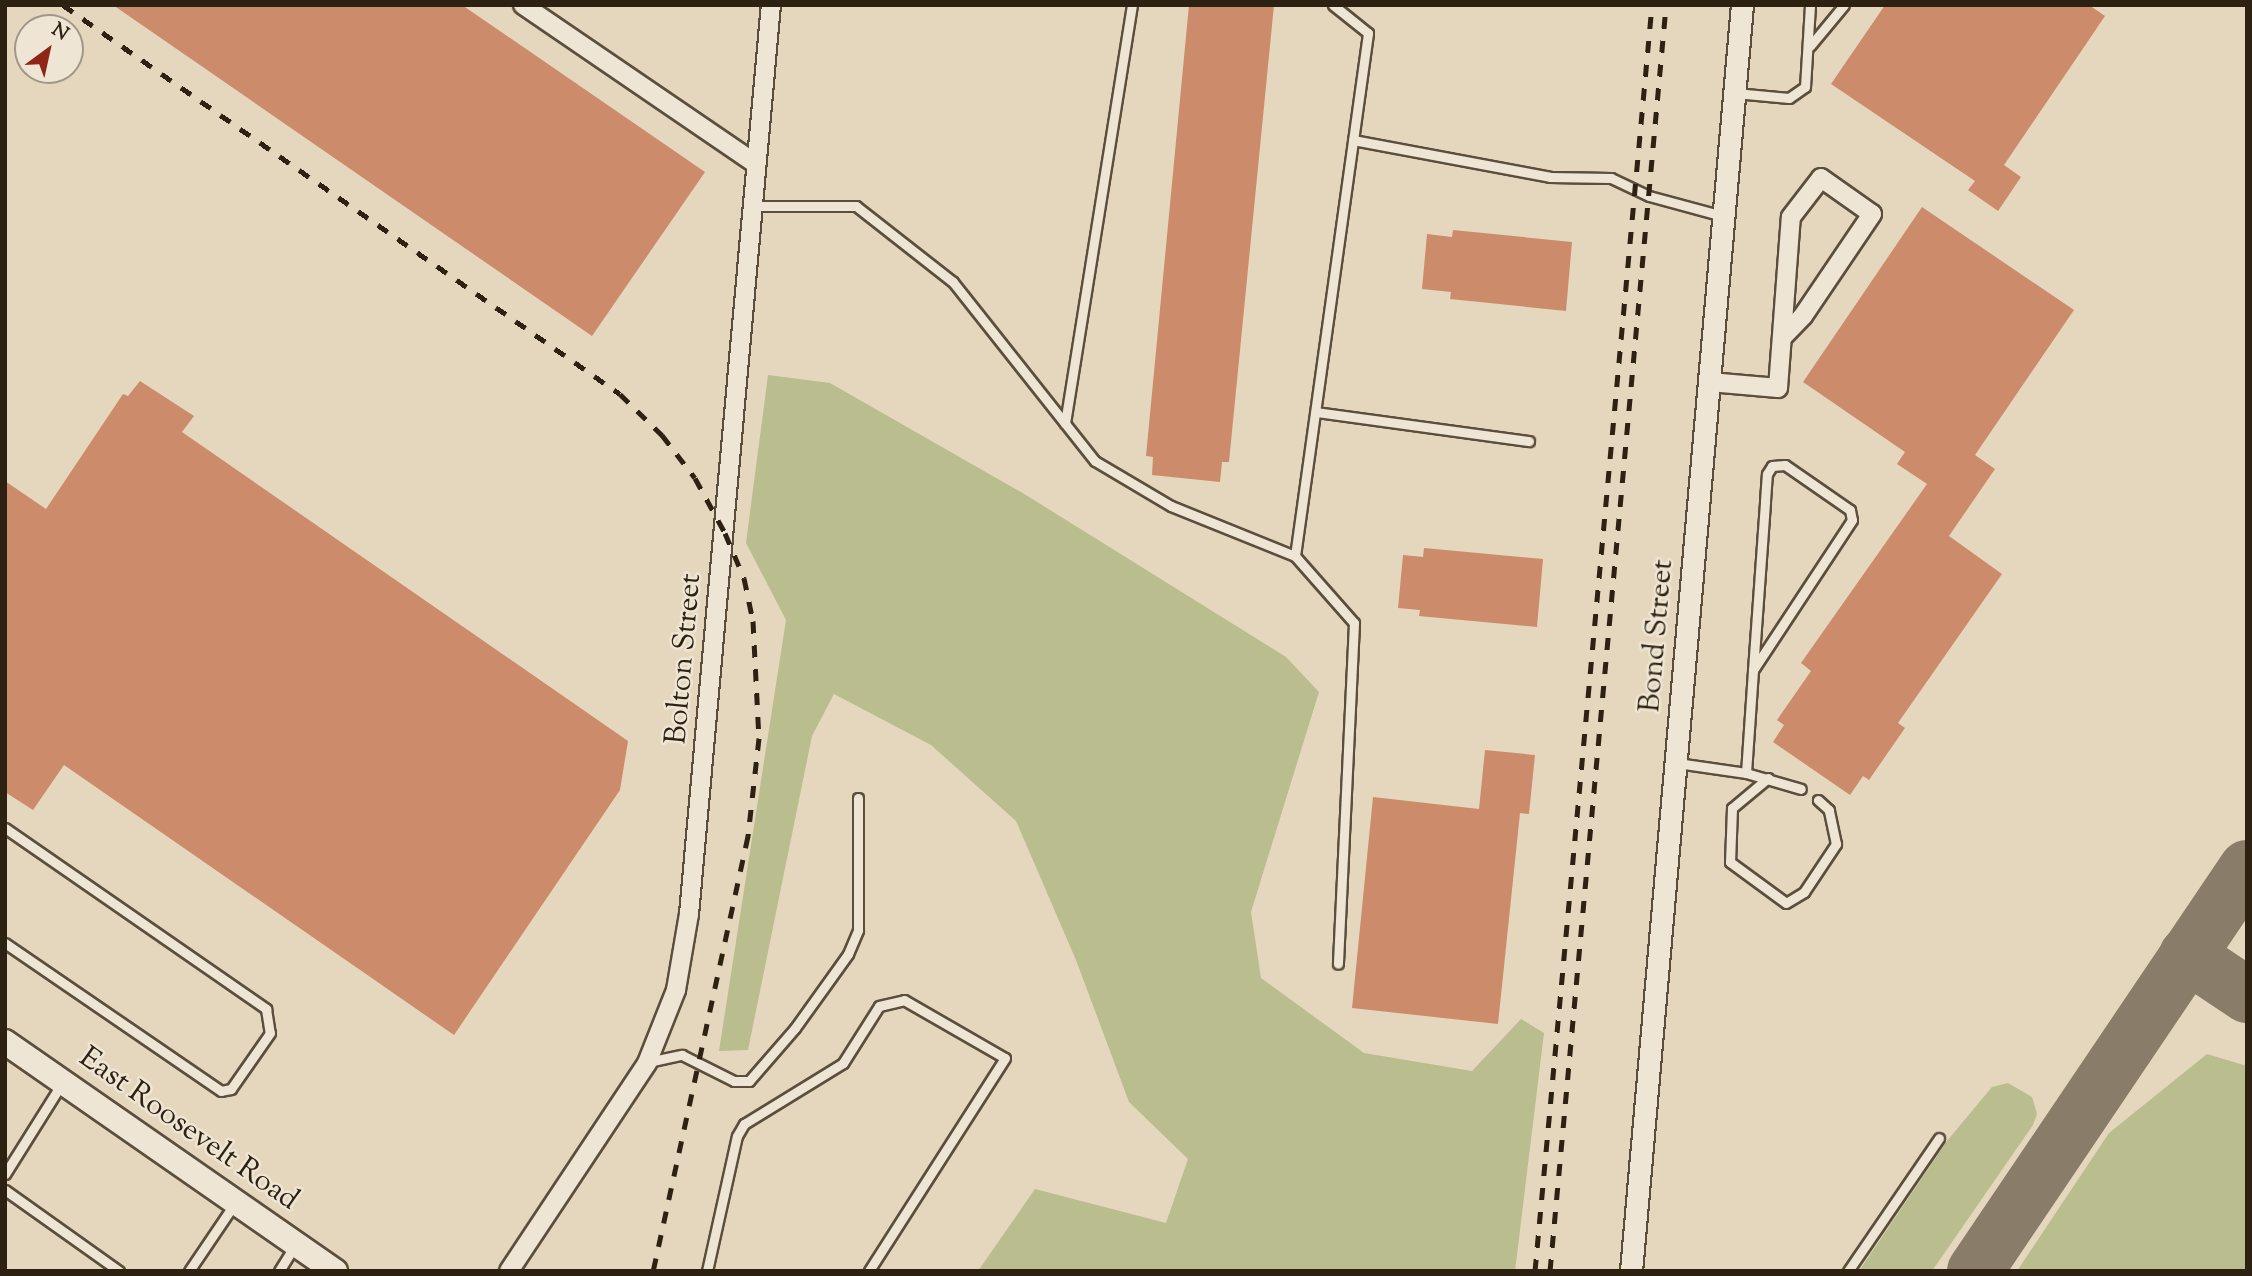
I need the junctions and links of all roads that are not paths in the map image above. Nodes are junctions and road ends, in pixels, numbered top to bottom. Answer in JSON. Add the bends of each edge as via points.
{"nodes":[{"id":1,"x":523,"y":5,"type":"edge"},
{"id":2,"x":771,"y":5,"type":"edge"},
{"id":3,"x":1132,"y":5,"type":"edge"},
{"id":4,"x":1333,"y":5,"type":"edge"},
{"id":5,"x":1742,"y":5,"type":"edge"},
{"id":6,"x":1810,"y":5,"type":"edge"},
{"id":7,"x":1844,"y":5,"type":"edge"},
{"id":8,"x":1810,"y":46,"type":"junction"},
{"id":9,"x":1734,"y":93,"type":"junction"},
{"id":10,"x":1353,"y":140,"type":"junction"},
{"id":11,"x":756,"y":164,"type":"junction"},
{"id":12,"x":753,"y":205,"type":"junction"},
{"id":13,"x":1724,"y":216,"type":"junction"},
{"id":14,"x":1782,"y":338,"type":"junction"},
{"id":15,"x":1710,"y":382,"type":"junction"},
{"id":16,"x":1316,"y":412,"type":"junction"},
{"id":17,"x":1065,"y":424,"type":"junction"},
{"id":18,"x":1530,"y":441,"type":"dead end"},
{"id":19,"x":1295,"y":556,"type":"junction"},
{"id":20,"x":1753,"y":670,"type":"junction"},
{"id":21,"x":1676,"y":763,"type":"junction"},
{"id":22,"x":1746,"y":773,"type":"junction"},
{"id":23,"x":1768,"y":778,"type":"junction"},
{"id":24,"x":1801,"y":789,"type":"dead end"},
{"id":25,"x":858,"y":798,"type":"dead end"},
{"id":26,"x":1818,"y":800,"type":"dead end"},
{"id":27,"x":5,"y":828,"type":"edge"},
{"id":28,"x":5,"y":943,"type":"edge"},
{"id":29,"x":1338,"y":964,"type":"dead end"},
{"id":30,"x":5,"y":1042,"type":"edge"},
{"id":31,"x":647,"y":1063,"type":"junction"},
{"id":32,"x":62,"y":1081,"type":"junction"},
{"id":33,"x":1939,"y":1138,"type":"dead end"},
{"id":34,"x":5,"y":1174,"type":"edge"},
{"id":35,"x":5,"y":1190,"type":"edge"},
{"id":36,"x":236,"y":1201,"type":"junction"},
{"id":37,"x":296,"y":1243,"type":"junction"},
{"id":38,"x":119,"y":1271,"type":"edge"},
{"id":39,"x":188,"y":1271,"type":"edge"},
{"id":40,"x":279,"y":1271,"type":"edge"},
{"id":41,"x":335,"y":1271,"type":"edge"},
{"id":42,"x":509,"y":1271,"type":"edge"},
{"id":43,"x":707,"y":1271,"type":"edge"},
{"id":44,"x":869,"y":1271,"type":"edge"},
{"id":45,"x":1630,"y":1271,"type":"edge"},
{"id":46,"x":1847,"y":1271,"type":"edge"}],
"edges":[{"from":1,"to":11,"type":"street"},
{"from":2,"to":11,"type":"street","name":"Bolton Street"},
{"from":3,"to":17,"type":"lane"},
{"from":4,"to":10,"type":"lane","via":[[1368,33]]},
{"from":5,"to":9,"type":"street","name":"Bond Street"},
{"from":6,"to":8,"type":"lane"},
{"from":7,"to":8,"type":"lane"},
{"from":8,"to":9,"type":"lane","via":[[1805,87],[1789,98]]},
{"from":9,"to":13,"type":"street","name":"Bond Street"},
{"from":10,"to":13,"type":"lane","via":[[1550,177],[1611,178],[1648,196]]},
{"from":10,"to":16,"type":"lane"},
{"from":11,"to":12,"type":"street","name":"Bolton Street"},
{"from":12,"to":17,"type":"lane","via":[[856,206],[953,282]]},
{"from":12,"to":31,"type":"street","name":"Bolton Street","via":[[689,914],[676,990]]},
{"from":13,"to":15,"type":"street","name":"Bond Street"},
{"from":14,"to":14,"type":"street","via":[[1791,217],[1821,178],[1872,214],[1803,316]]},
{"from":14,"to":15,"type":"street","via":[[1778,388]]},
{"from":15,"to":21,"type":"street","name":"Bond Street"},
{"from":16,"to":18,"type":"lane"},
{"from":16,"to":19,"type":"lane"},
{"from":17,"to":19,"type":"lane","via":[[1095,461],[1171,506]]},
{"from":19,"to":29,"type":"lane","via":[[1354,623]]},
{"from":20,"to":20,"type":"lane","via":[[1766,474],[1772,466],[1784,465],[1850,510],[1852,520]]},
{"from":20,"to":22,"type":"lane"},
{"from":21,"to":22,"type":"lane"},
{"from":21,"to":45,"type":"street","name":"Bond Street"},
{"from":22,"to":23,"type":"lane"},
{"from":23,"to":24,"type":"lane"},
{"from":23,"to":26,"type":"lane","via":[[1732,808],[1730,862],[1786,903],[1804,892],[1836,844],[1829,810]]},
{"from":25,"to":31,"type":"lane","via":[[858,930],[848,954],[795,1028],[749,1081],[734,1081],[682,1055]]},
{"from":27,"to":28,"type":"lane","via":[[266,1009],[270,1033],[231,1089],[221,1091]]},
{"from":30,"to":32,"type":"main road","name":"East Roosevelt Road"},
{"from":31,"to":42,"type":"street","name":"Bolton Street"},
{"from":32,"to":34,"type":"lane"},
{"from":32,"to":36,"type":"main road","name":"East Roosevelt Road"},
{"from":33,"to":46,"type":"lane"},
{"from":35,"to":38,"type":"lane"},
{"from":36,"to":37,"type":"main road","name":"East Roosevelt Road"},
{"from":36,"to":39,"type":"lane"},
{"from":37,"to":40,"type":"lane"},
{"from":37,"to":41,"type":"main road","name":"East Roosevelt Road"},
{"from":43,"to":44,"type":"lane","via":[[744,1124],[843,1063],[879,1006],[892,1000],[924,1009],[1005,1058]]}]}
